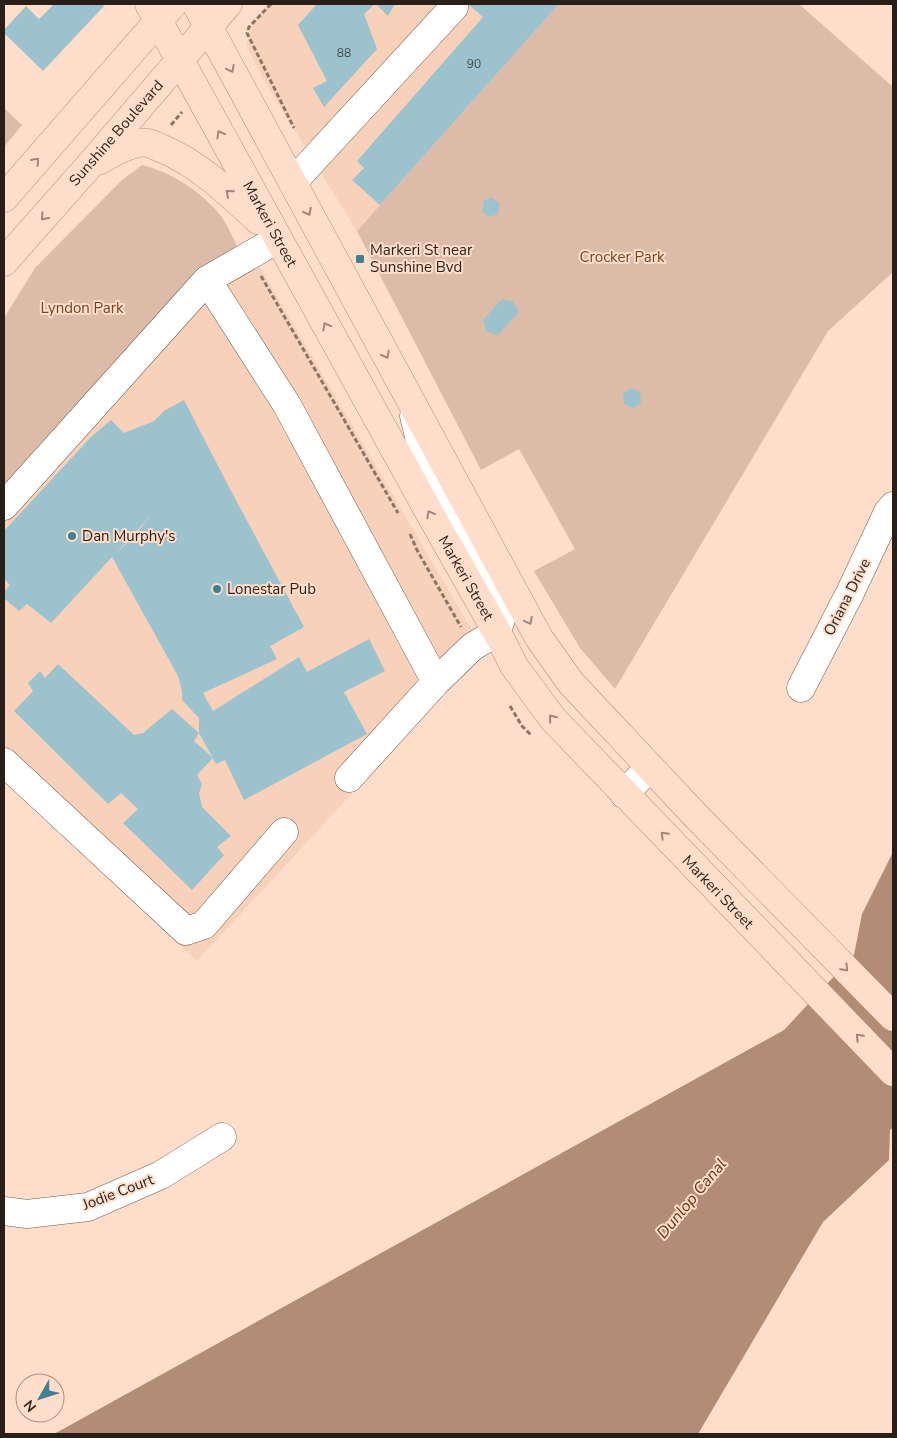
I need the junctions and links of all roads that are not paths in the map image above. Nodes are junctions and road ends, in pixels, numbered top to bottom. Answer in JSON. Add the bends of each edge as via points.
{"nodes":[{"id":1,"x":228,"y":4,"type":"edge"},
{"id":2,"x":451,"y":4,"type":"edge"},
{"id":3,"x":160,"y":10,"type":"edge"},
{"id":4,"x":202,"y":15,"type":"edge"},
{"id":5,"x":179,"y":60,"type":"junction"},
{"id":6,"x":88,"y":167,"type":"junction"},
{"id":7,"x":293,"y":182,"type":"junction"},
{"id":8,"x":4,"y":198,"type":"edge"},
{"id":9,"x":278,"y":238,"type":"junction"},
{"id":10,"x":4,"y":262,"type":"edge"},
{"id":11,"x":207,"y":280,"type":"junction"},
{"id":12,"x":409,"y":398,"type":"junction"},
{"id":13,"x":4,"y":506,"type":"edge"},
{"id":14,"x":893,"y":506,"type":"edge"},
{"id":15,"x":497,"y":632,"type":"junction"},
{"id":16,"x":436,"y":682,"type":"junction"},
{"id":17,"x":800,"y":688,"type":"dead end"},
{"id":18,"x":4,"y":762,"type":"edge"},
{"id":19,"x":650,"y":767,"type":"junction"},
{"id":20,"x":349,"y":778,"type":"dead end"},
{"id":21,"x":624,"y":794,"type":"junction"},
{"id":22,"x":284,"y":832,"type":"dead end"},
{"id":23,"x":893,"y":1017,"type":"edge"},
{"id":24,"x":893,"y":1072,"type":"edge"},
{"id":25,"x":222,"y":1137,"type":"dead end"},
{"id":26,"x":4,"y":1211,"type":"edge"}],
"edges":[{"from":1,"to":4,"type":"main road","name":"Sunshine Boulevard"},
{"from":2,"to":7,"type":"street","via":[[454,7]]},
{"from":3,"to":5,"type":"main road","name":"Markeri Street"},
{"from":8,"to":3,"type":"main road","one_way":true},
{"from":4,"to":5,"type":"main road","name":"Sunshine Boulevard"},
{"from":4,"to":7,"type":"main road","one_way":true},
{"from":5,"to":6,"type":"main road","name":"Sunshine Boulevard"},
{"from":9,"to":5,"type":"main road","name":"Markeri Street","one_way":true},
{"from":9,"to":6,"type":"main road","one_way":true,"via":[[204,173],[173,153],[148,143],[119,149]]},
{"from":6,"to":10,"type":"main road","name":"Sunshine Boulevard","one_way":true},
{"from":7,"to":12,"type":"main road","one_way":true},
{"from":9,"to":11,"type":"street"},
{"from":15,"to":9,"type":"main road","name":"Markeri Street","one_way":true},
{"from":11,"to":13,"type":"street"},
{"from":11,"to":16,"type":"street","via":[[287,405]]},
{"from":12,"to":15,"type":"street","via":[[424,456],[505,606]]},
{"from":12,"to":19,"type":"main road","one_way":true,"via":[[539,638],[571,683]]},
{"from":14,"to":17,"type":"street","name":"Oriana Drive"},
{"from":15,"to":16,"type":"street","via":[[472,646]]},
{"from":21,"to":15,"type":"main road","name":"Markeri Street","one_way":true,"via":[[553,720],[514,666]]},
{"from":16,"to":20,"type":"street"},
{"from":18,"to":22,"type":"street","via":[[186,931],[204,925]]},
{"from":19,"to":21,"type":"street"},
{"from":19,"to":23,"type":"main road","one_way":true},
{"from":24,"to":21,"type":"main road","name":"Markeri Street","one_way":true},
{"from":25,"to":26,"type":"street","name":"Jodie Court","via":[[161,1175],[88,1207],[27,1214]]}]}
